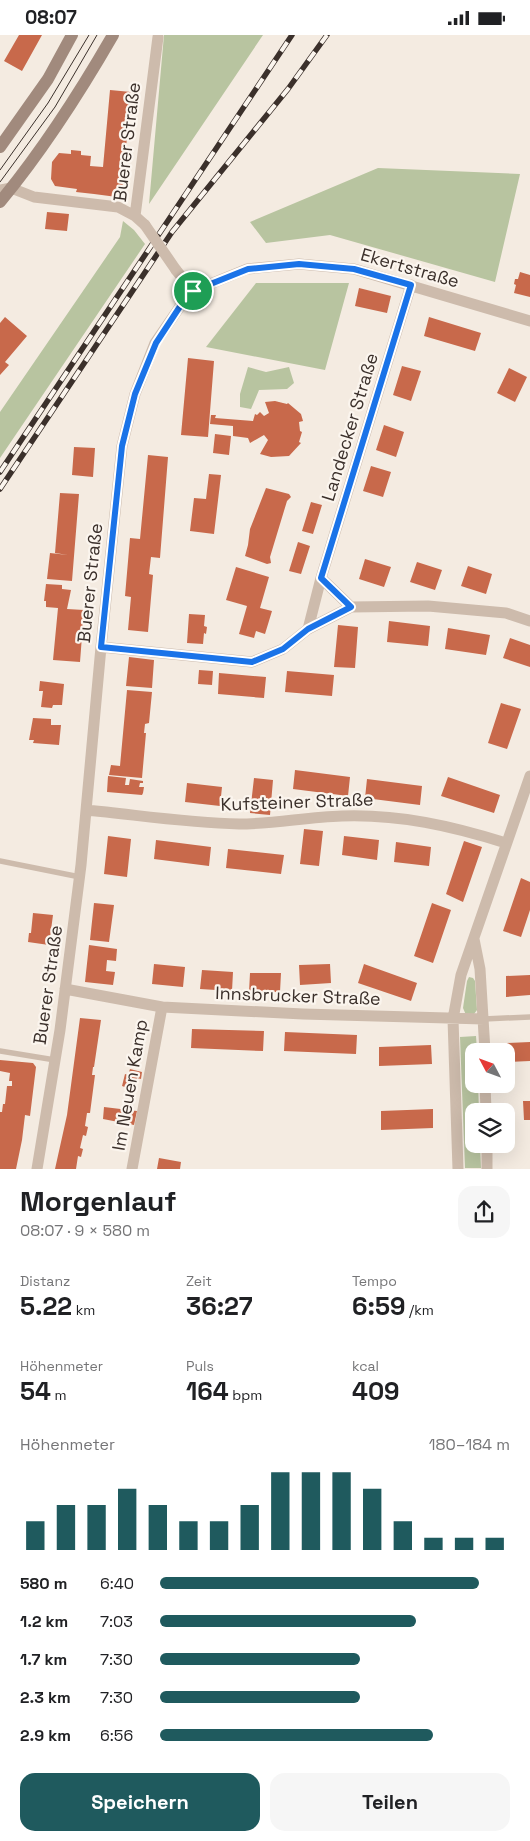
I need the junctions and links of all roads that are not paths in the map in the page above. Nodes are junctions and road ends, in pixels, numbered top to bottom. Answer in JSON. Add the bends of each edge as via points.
{"nodes":[{"id":1,"x":72,"y":35,"type":"edge"},
{"id":2,"x":113,"y":35,"type":"edge"},
{"id":3,"x":158,"y":37,"type":"dead end"},
{"id":4,"x":0,"y":147,"type":"edge"},
{"id":5,"x":6,"y":189,"type":"edge"},
{"id":6,"x":0,"y":202,"type":"edge"},
{"id":7,"x":135,"y":216,"type":"junction"},
{"id":8,"x":411,"y":285,"type":"junction"},
{"id":9,"x":193,"y":291,"type":"junction"},
{"id":10,"x":530,"y":321,"type":"edge"},
{"id":11,"x":321,"y":578,"type":"junction"},
{"id":12,"x":351,"y":607,"type":"junction"},
{"id":13,"x":530,"y":621,"type":"edge"},
{"id":14,"x":308,"y":629,"type":"junction"},
{"id":15,"x":101,"y":647,"type":"junction"},
{"id":16,"x":530,"y":776,"type":"edge"},
{"id":17,"x":527,"y":791,"type":"edge"},
{"id":18,"x":87,"y":809,"type":"junction"},
{"id":19,"x":506,"y":843,"type":"junction"},
{"id":20,"x":0,"y":861,"type":"edge"},
{"id":21,"x":80,"y":877,"type":"junction"},
{"id":22,"x":474,"y":938,"type":"junction"},
{"id":23,"x":65,"y":989,"type":"junction"},
{"id":24,"x":162,"y":1007,"type":"junction"},
{"id":25,"x":530,"y":1017,"type":"edge"},
{"id":26,"x":454,"y":1019,"type":"junction"},
{"id":27,"x":484,"y":1019,"type":"junction"},
{"id":28,"x":485,"y":1043,"type":"edge"},
{"id":29,"x":0,"y":1051,"type":"edge"},
{"id":30,"x":55,"y":1060,"type":"junction"},
{"id":31,"x":487,"y":1153,"type":"edge"},
{"id":32,"x":37,"y":1169,"type":"edge"},
{"id":33,"x":132,"y":1169,"type":"edge"},
{"id":34,"x":458,"y":1169,"type":"edge"},
{"id":35,"x":487,"y":1169,"type":"edge"}],
"edges":[{"from":1,"to":4,"type":"main road","via":[[48,79]]},
{"from":2,"to":5,"type":"main road","via":[[41,149]]},
{"from":3,"to":7,"type":"street","name":"Buerer Straße"},
{"from":5,"to":6,"type":"main road"},
{"from":5,"to":7,"type":"street","via":[[34,197],[118,207]]},
{"from":7,"to":9,"type":"street","name":"Buerer Straße","bridge":true},
{"from":8,"to":9,"type":"street","name":"Ekertstraße","via":[[354,269],[299,264],[248,269]]},
{"from":8,"to":10,"type":"street","name":"Ekertstraße"},
{"from":8,"to":11,"type":"street","name":"Landecker Straße"},
{"from":9,"to":15,"type":"street","name":"Buerer Straße","via":[[156,343],[135,394],[122,446]]},
{"from":11,"to":12,"type":"street"},
{"from":11,"to":14,"type":"street","name":"Landecker Straße"},
{"from":12,"to":13,"type":"street","via":[[428,606],[506,613]]},
{"from":12,"to":14,"type":"street"},
{"from":14,"to":15,"type":"street","via":[[283,649],[252,662]]},
{"from":15,"to":18,"type":"street","name":"Buerer Straße"},
{"from":16,"to":17,"type":"street"},
{"from":17,"to":19,"type":"street"},
{"from":18,"to":19,"type":"street","name":"Kufsteiner Straße","via":[[239,824],[340,816],[395,817],[460,829]]},
{"from":18,"to":21,"type":"street","name":"Buerer Straße"},
{"from":19,"to":22,"type":"street"},
{"from":20,"to":21,"type":"lane"},
{"from":21,"to":23,"type":"street","name":"Buerer Straße"},
{"from":22,"to":26,"type":"street","via":[[461,975]]},
{"from":22,"to":27,"type":"street"},
{"from":23,"to":24,"type":"street","name":"Innsbrucker Straße"},
{"from":23,"to":30,"type":"street","name":"Buerer Straße"},
{"from":24,"to":26,"type":"street","name":"Innsbrucker Straße"},
{"from":24,"to":33,"type":"street","name":"Im Neuen Kamp"},
{"from":25,"to":27,"type":"lane","name":"Innsbrucker Straße"},
{"from":26,"to":27,"type":"street","name":"Innsbrucker Straße"},
{"from":26,"to":34,"type":"street"},
{"from":27,"to":28,"type":"street"},
{"from":29,"to":30,"type":"lane"},
{"from":30,"to":32,"type":"street","name":"Buerer Straße"},
{"from":31,"to":35,"type":"street"}]}
